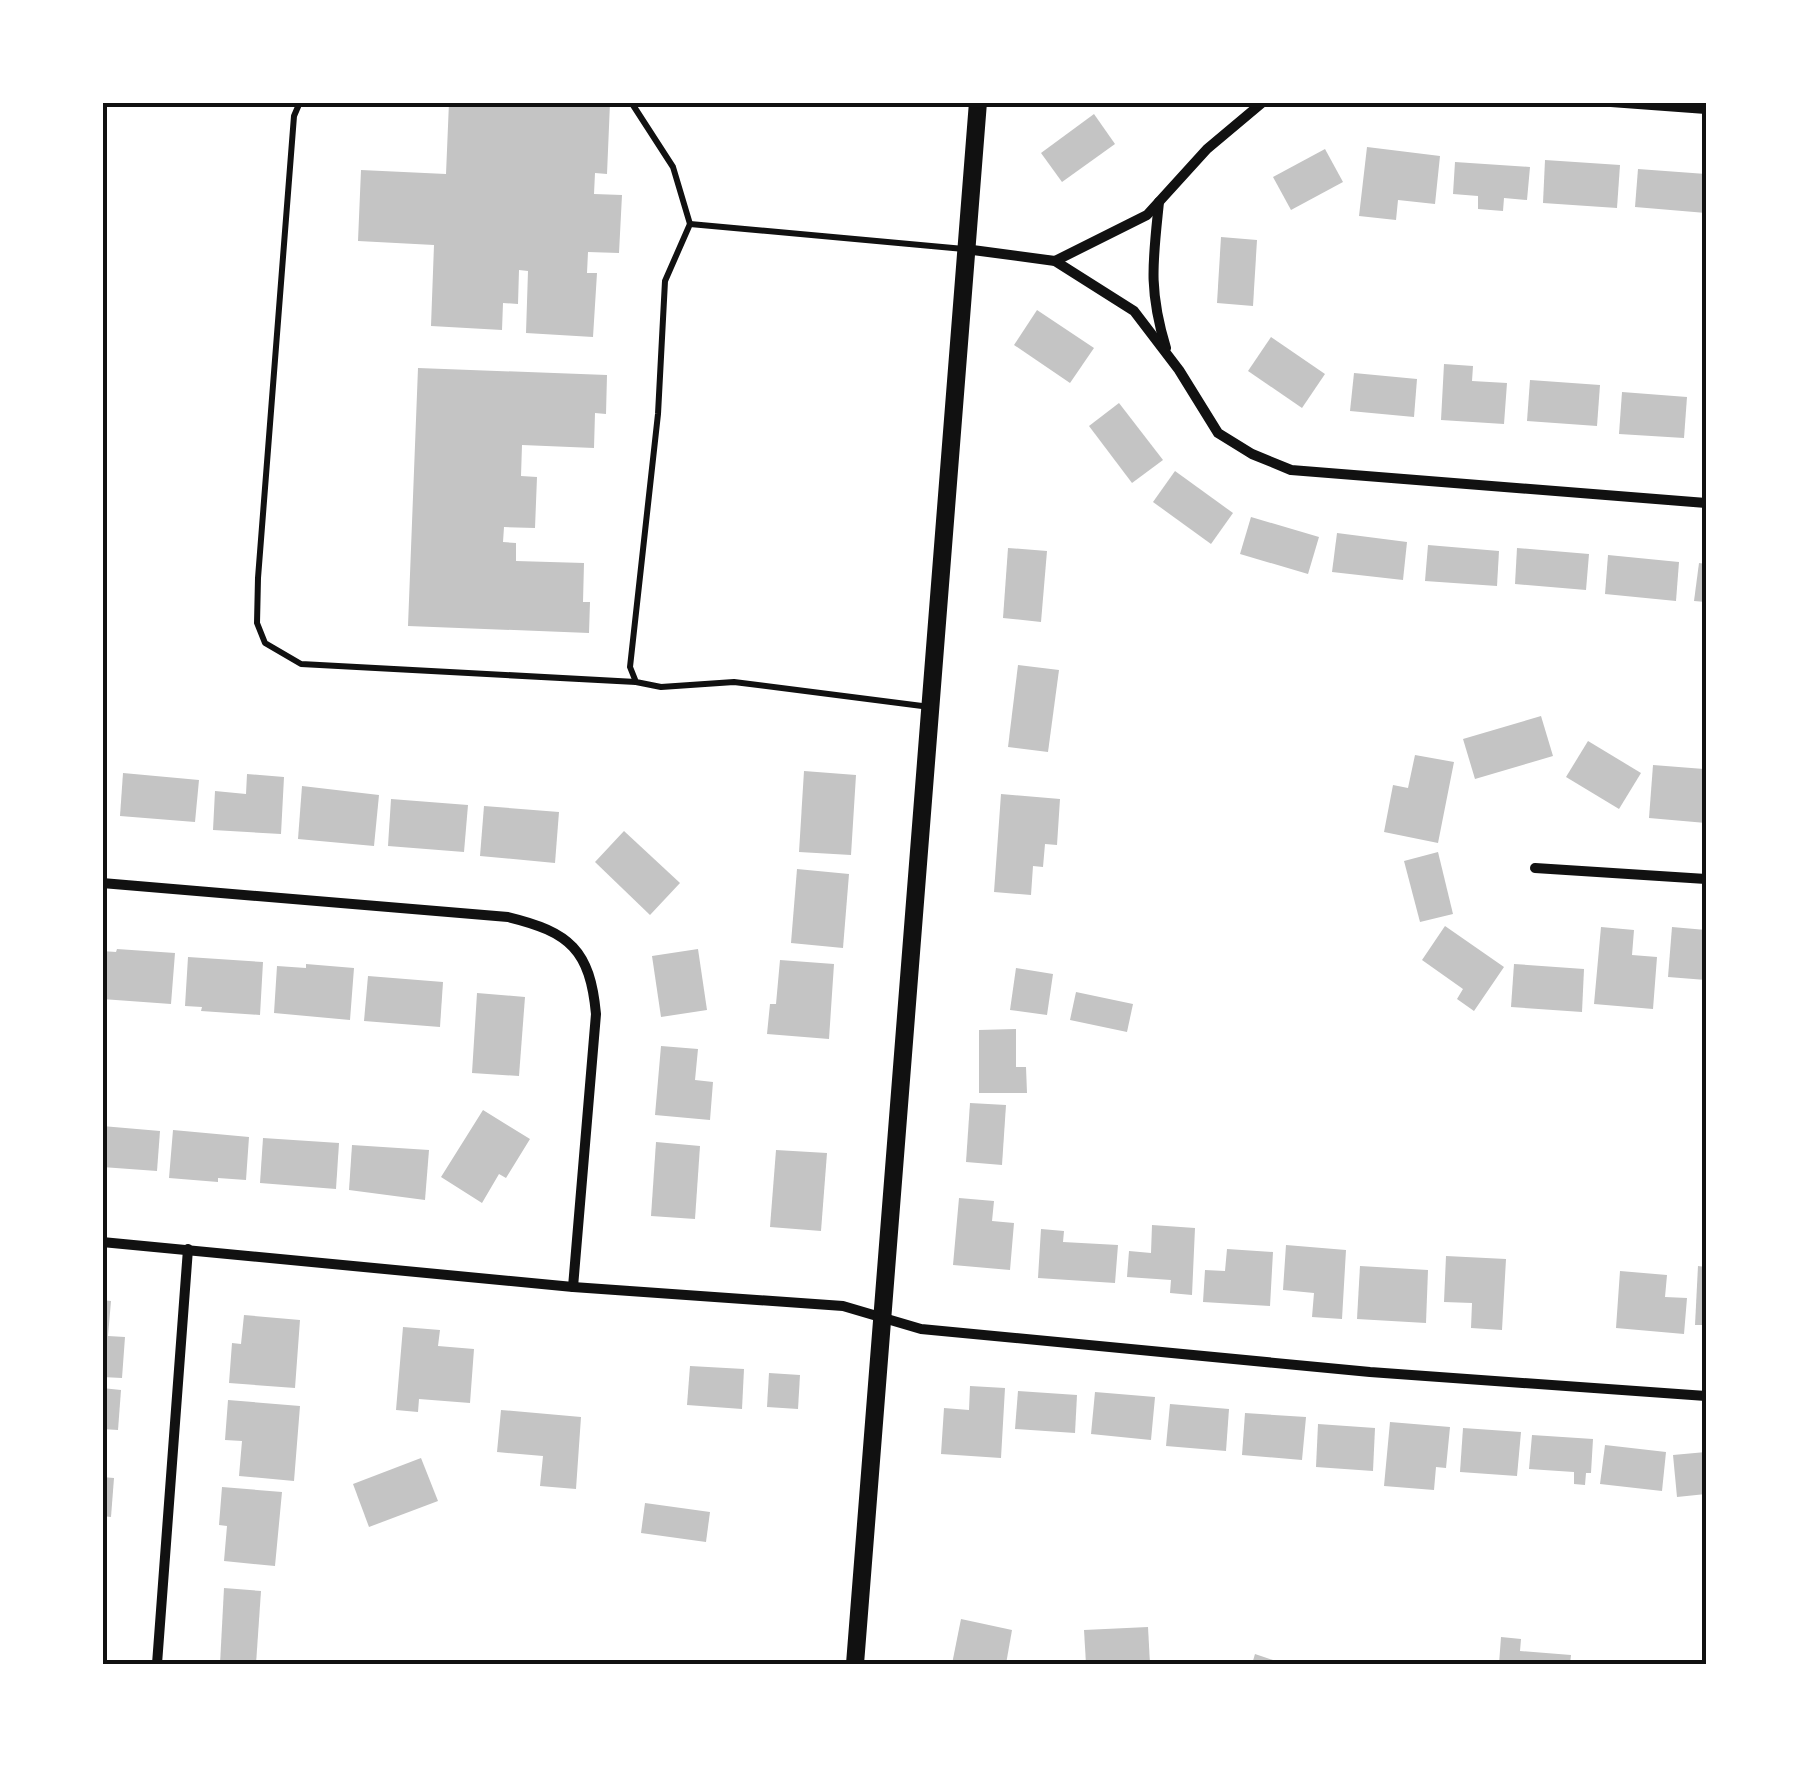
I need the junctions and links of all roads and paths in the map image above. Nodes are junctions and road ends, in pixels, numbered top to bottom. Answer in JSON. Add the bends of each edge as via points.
{"nodes":[{"id":1,"x":300,"y":102,"type":"edge"},
{"id":2,"x":631,"y":102,"type":"edge"},
{"id":3,"x":978,"y":102,"type":"edge"},
{"id":4,"x":1263,"y":102,"type":"edge"},
{"id":5,"x":1611,"y":102,"type":"edge"},
{"id":6,"x":1706,"y":110,"type":"edge"},
{"id":7,"x":1160,"y":201,"type":"junction"},
{"id":8,"x":690,"y":224,"type":"junction"},
{"id":9,"x":966,"y":249,"type":"junction"},
{"id":10,"x":1055,"y":261,"type":"junction"},
{"id":11,"x":1168,"y":354,"type":"junction"},
{"id":12,"x":1706,"y":502,"type":"edge"},
{"id":13,"x":636,"y":682,"type":"junction"},
{"id":14,"x":930,"y":707,"type":"junction"},
{"id":15,"x":1535,"y":868,"type":"dead end"},
{"id":16,"x":1706,"y":879,"type":"edge"},
{"id":17,"x":102,"y":883,"type":"edge"},
{"id":18,"x":102,"y":1242,"type":"edge"},
{"id":19,"x":188,"y":1249,"type":"junction"},
{"id":20,"x":574,"y":1287,"type":"junction"},
{"id":21,"x":883,"y":1317,"type":"junction"},
{"id":22,"x":1706,"y":1396,"type":"edge"},
{"id":23,"x":158,"y":1664,"type":"edge"},
{"id":24,"x":855,"y":1664,"type":"edge"}],
"edges":[{"from":1,"to":13,"type":"lane","via":[[258,578],[257,624],[266,643],[301,664]]},
{"from":2,"to":8,"type":"lane","via":[[673,167]]},
{"from":3,"to":9,"type":"main road"},
{"from":4,"to":7,"type":"street"},
{"from":5,"to":6,"type":"street"},
{"from":7,"to":10,"type":"street"},
{"from":7,"to":11,"type":"street","via":[[1151,278]]},
{"from":8,"to":9,"type":"lane"},
{"from":8,"to":13,"type":"lane","via":[[665,281],[658,414],[630,667]]},
{"from":9,"to":10,"type":"street"},
{"from":9,"to":14,"type":"main road"},
{"from":10,"to":11,"type":"street","via":[[1134,310]]},
{"from":11,"to":12,"type":"street","via":[[1218,433],[1291,470]]},
{"from":13,"to":14,"type":"lane","via":[[661,688],[734,682]]},
{"from":14,"to":21,"type":"main road"},
{"from":15,"to":16,"type":"street"},
{"from":17,"to":20,"type":"street","via":[[508,918],[558,934],[588,970],[596,1014]]},
{"from":18,"to":19,"type":"street"},
{"from":19,"to":20,"type":"street"},
{"from":19,"to":23,"type":"street"},
{"from":20,"to":21,"type":"street","via":[[843,1306]]},
{"from":21,"to":22,"type":"street","via":[[921,1328],[1370,1372]]},
{"from":21,"to":24,"type":"main road"}]}
